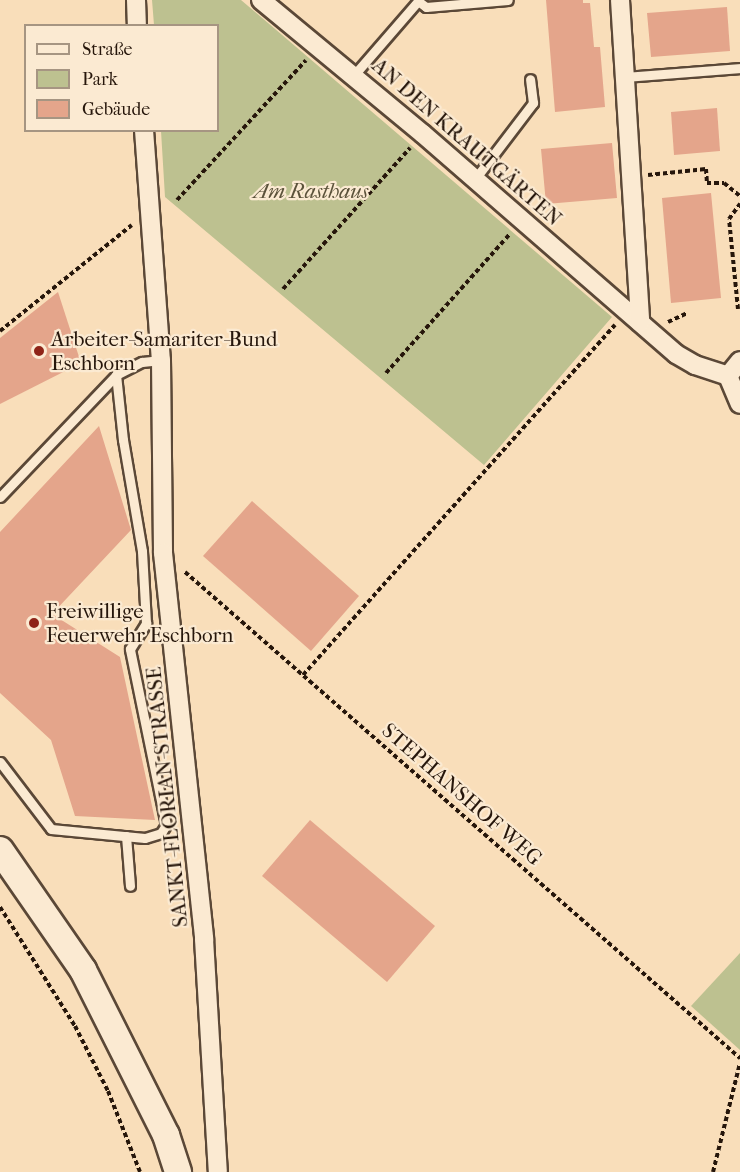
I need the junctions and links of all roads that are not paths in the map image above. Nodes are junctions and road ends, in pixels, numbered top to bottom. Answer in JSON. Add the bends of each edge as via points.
{"nodes":[{"id":1,"x":136,"y":0,"type":"edge"},
{"id":2,"x":261,"y":0,"type":"edge"},
{"id":3,"x":508,"y":0,"type":"edge"},
{"id":4,"x":620,"y":0,"type":"edge"},
{"id":5,"x":137,"y":24,"type":"edge"},
{"id":6,"x":740,"y":68,"type":"edge"},
{"id":7,"x":354,"y":75,"type":"junction"},
{"id":8,"x":626,"y":77,"type":"junction"},
{"id":9,"x":530,"y":79,"type":"dead end"},
{"id":10,"x":144,"y":132,"type":"edge"},
{"id":11,"x":475,"y":179,"type":"junction"},
{"id":12,"x":634,"y":316,"type":"junction"},
{"id":13,"x":161,"y":360,"type":"junction"},
{"id":14,"x":740,"y":361,"type":"edge"},
{"id":15,"x":116,"y":375,"type":"junction"},
{"id":16,"x":728,"y":376,"type":"junction"},
{"id":17,"x":740,"y":404,"type":"edge"},
{"id":18,"x":0,"y":497,"type":"edge"},
{"id":19,"x":0,"y":762,"type":"edge"},
{"id":20,"x":126,"y":836,"type":"junction"},
{"id":21,"x":0,"y":850,"type":"edge"},
{"id":22,"x":130,"y":886,"type":"dead end"},
{"id":23,"x":178,"y":1172,"type":"edge"},
{"id":24,"x":218,"y":1172,"type":"edge"}],
"edges":[{"from":1,"to":5,"type":"street"},
{"from":2,"to":7,"type":"street","name":"AN DEN KRAUTGÄRTEN"},
{"from":3,"to":7,"type":"lane","via":[[426,7],[418,1]]},
{"from":4,"to":8,"type":"street"},
{"from":6,"to":8,"type":"lane"},
{"from":7,"to":11,"type":"street","name":"AN DEN KRAUTGÄRTEN"},
{"from":8,"to":12,"type":"street"},
{"from":9,"to":11,"type":"lane","via":[[533,103]]},
{"from":10,"to":13,"type":"street","name":"SANKT-FLORIAN-STRASSE"},
{"from":11,"to":12,"type":"street","name":"AN DEN KRAUTGÄRTEN"},
{"from":12,"to":16,"type":"street","name":"AN DEN KRAUTGÄRTEN","via":[[675,354]]},
{"from":13,"to":15,"type":"lane","via":[[142,362]]},
{"from":13,"to":24,"type":"street","name":"SANKT-FLORIAN-STRASSE","via":[[163,553],[204,939]]},
{"from":14,"to":16,"type":"street"},
{"from":15,"to":18,"type":"lane"},
{"from":15,"to":20,"type":"lane","via":[[142,551],[146,623],[130,649],[166,825],[155,837]]},
{"from":16,"to":17,"type":"street"},
{"from":19,"to":20,"type":"lane","via":[[51,829]]},
{"from":20,"to":22,"type":"lane"},
{"from":21,"to":23,"type":"main road","via":[[83,970],[166,1135]]}]}
